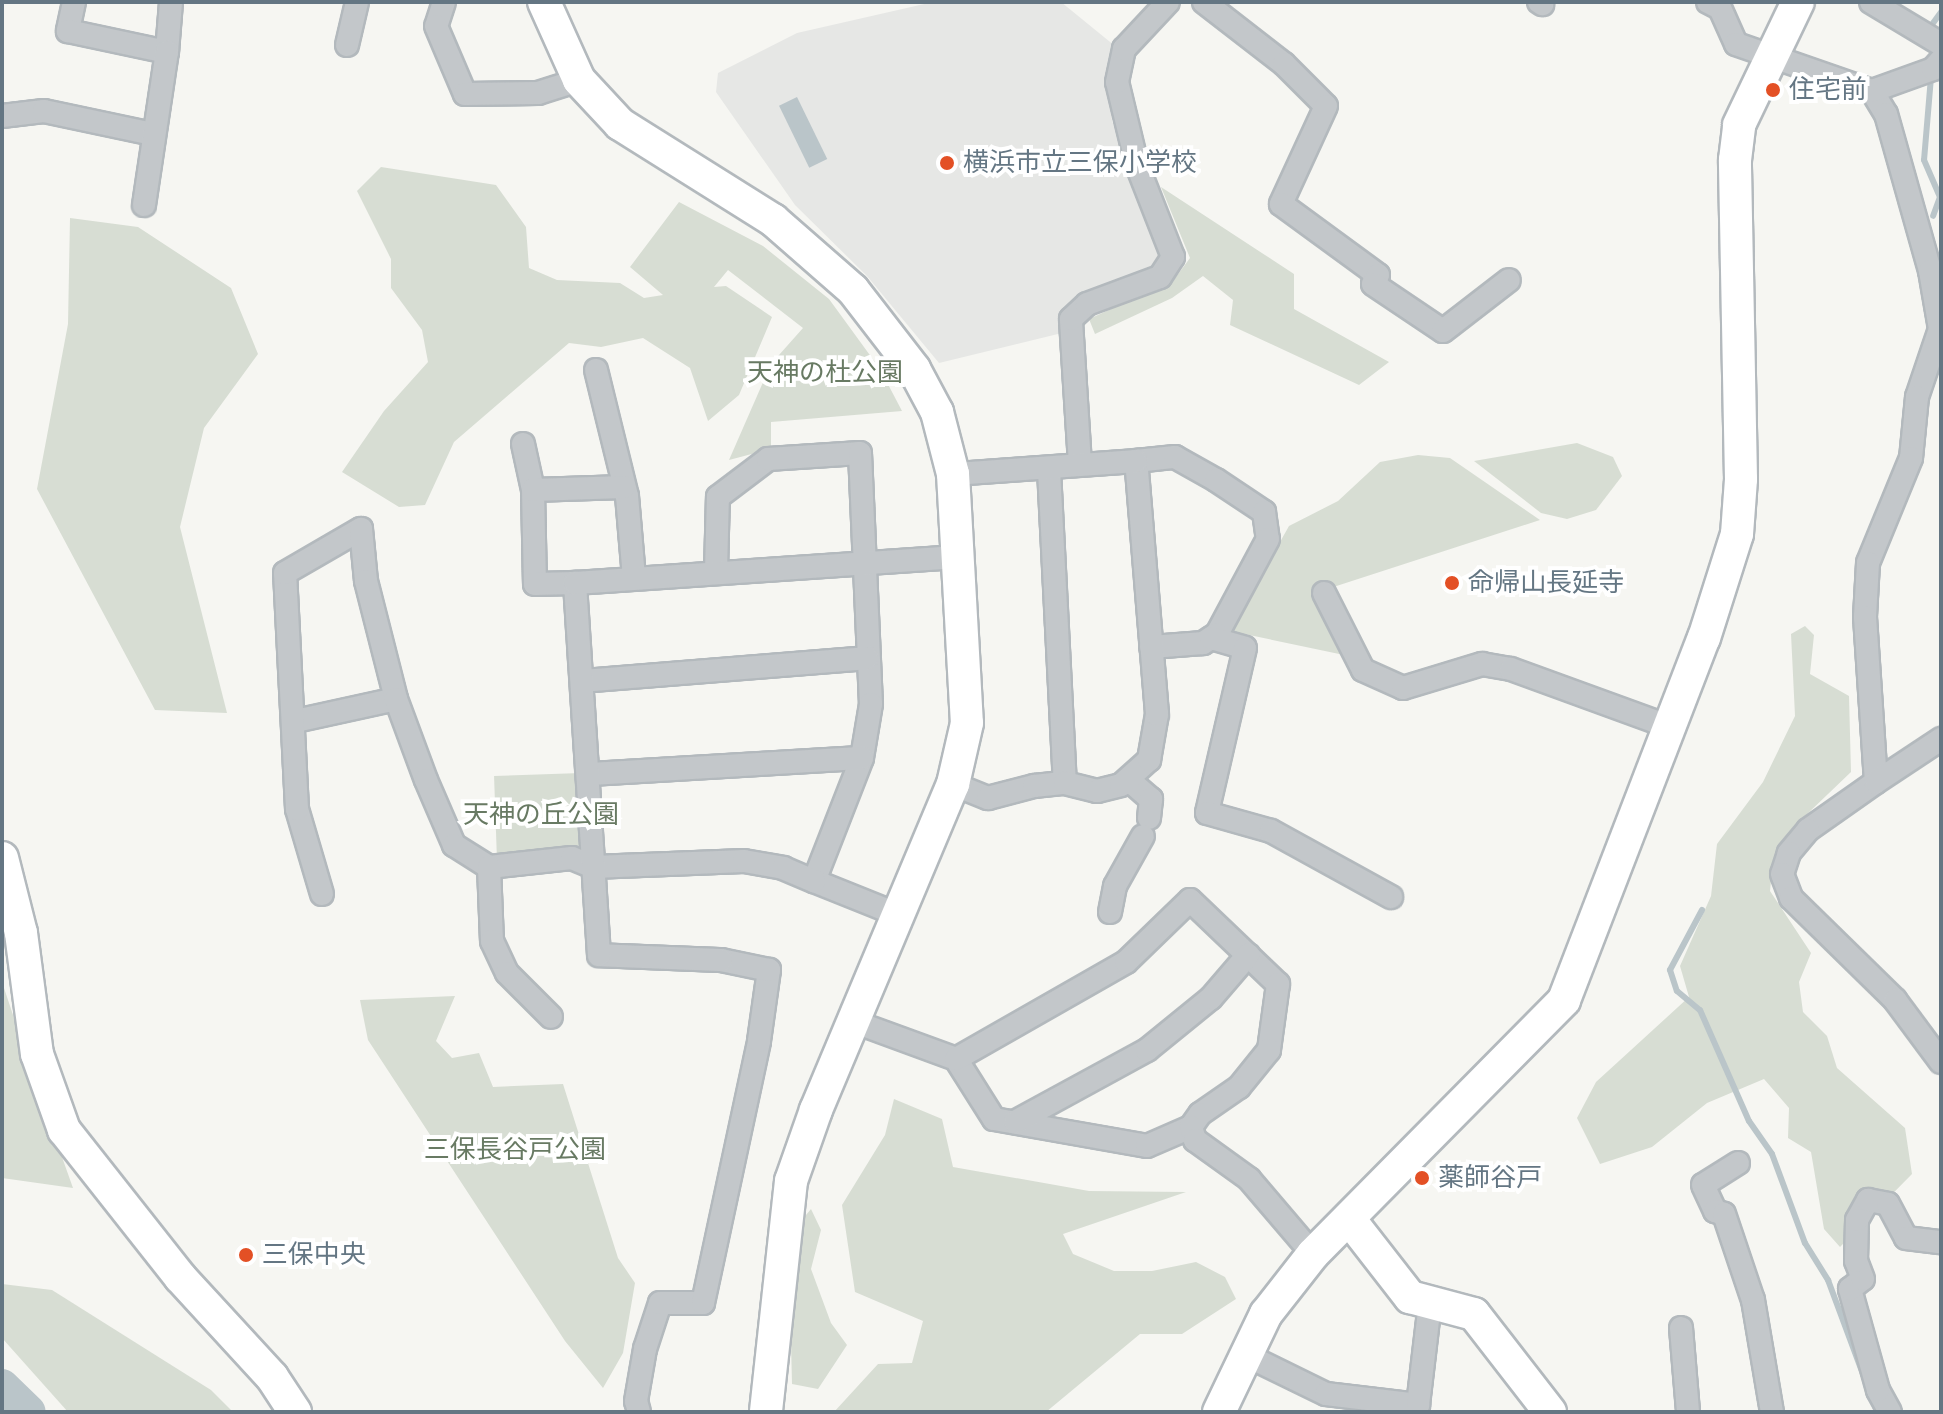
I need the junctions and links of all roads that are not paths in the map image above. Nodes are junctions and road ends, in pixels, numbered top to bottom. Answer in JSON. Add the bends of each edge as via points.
{"nodes":[{"id":1,"x":74,"y":2,"type":"edge"},
{"id":2,"x":171,"y":2,"type":"edge"},
{"id":3,"x":357,"y":2,"type":"edge"},
{"id":4,"x":444,"y":2,"type":"edge"},
{"id":5,"x":544,"y":2,"type":"edge"},
{"id":6,"x":1168,"y":2,"type":"edge"},
{"id":7,"x":1204,"y":2,"type":"edge"},
{"id":8,"x":1708,"y":2,"type":"edge"},
{"id":9,"x":1798,"y":2,"type":"edge"},
{"id":10,"x":1871,"y":2,"type":"edge"},
{"id":11,"x":1941,"y":44,"type":"edge"},
{"id":12,"x":347,"y":45,"type":"dead end"},
{"id":13,"x":167,"y":52,"type":"junction"},
{"id":14,"x":1775,"y":58,"type":"junction"},
{"id":15,"x":1941,"y":60,"type":"edge"},
{"id":16,"x":579,"y":80,"type":"junction"},
{"id":17,"x":1872,"y":91,"type":"junction"},
{"id":18,"x":2,"y":116,"type":"edge"},
{"id":19,"x":153,"y":134,"type":"junction"},
{"id":20,"x":144,"y":205,"type":"dead end"},
{"id":21,"x":1509,"y":280,"type":"dead end"},
{"id":22,"x":596,"y":370,"type":"dead end"},
{"id":23,"x":523,"y":444,"type":"dead end"},
{"id":24,"x":1136,"y":461,"type":"junction"},
{"id":25,"x":1080,"y":464,"type":"junction"},
{"id":26,"x":1049,"y":470,"type":"junction"},
{"id":27,"x":953,"y":474,"type":"junction"},
{"id":28,"x":624,"y":487,"type":"junction"},
{"id":29,"x":533,"y":490,"type":"junction"},
{"id":30,"x":957,"y":557,"type":"junction"},
{"id":31,"x":863,"y":565,"type":"junction"},
{"id":32,"x":716,"y":571,"type":"junction"},
{"id":33,"x":634,"y":578,"type":"junction"},
{"id":34,"x":575,"y":583,"type":"junction"},
{"id":35,"x":1324,"y":593,"type":"dead end"},
{"id":36,"x":1211,"y":638,"type":"junction"},
{"id":37,"x":1151,"y":647,"type":"junction"},
{"id":38,"x":867,"y":658,"type":"junction"},
{"id":39,"x":582,"y":681,"type":"junction"},
{"id":40,"x":396,"y":699,"type":"junction"},
{"id":41,"x":296,"y":721,"type":"junction"},
{"id":42,"x":1670,"y":727,"type":"junction"},
{"id":43,"x":1941,"y":739,"type":"edge"},
{"id":44,"x":862,"y":758,"type":"junction"},
{"id":45,"x":589,"y":774,"type":"junction"},
{"id":46,"x":1130,"y":781,"type":"junction"},
{"id":47,"x":1876,"y":782,"type":"junction"},
{"id":48,"x":1065,"y":783,"type":"junction"},
{"id":49,"x":953,"y":784,"type":"junction"},
{"id":50,"x":2,"y":858,"type":"edge"},
{"id":51,"x":489,"y":867,"type":"junction"},
{"id":52,"x":593,"y":867,"type":"junction"},
{"id":53,"x":814,"y":881,"type":"junction"},
{"id":54,"x":322,"y":894,"type":"dead end"},
{"id":55,"x":1391,"y":897,"type":"dead end"},
{"id":56,"x":1110,"y":912,"type":"dead end"},
{"id":57,"x":899,"y":915,"type":"junction"},
{"id":58,"x":1248,"y":955,"type":"junction"},
{"id":59,"x":551,"y":1017,"type":"dead end"},
{"id":60,"x":855,"y":1022,"type":"junction"},
{"id":61,"x":956,"y":1059,"type":"junction"},
{"id":62,"x":1941,"y":1062,"type":"edge"},
{"id":63,"x":1015,"y":1122,"type":"junction"},
{"id":64,"x":1191,"y":1127,"type":"junction"},
{"id":65,"x":1738,"y":1163,"type":"dead end"},
{"id":66,"x":1350,"y":1220,"type":"junction"},
{"id":67,"x":1941,"y":1242,"type":"edge"},
{"id":68,"x":1313,"y":1254,"type":"junction"},
{"id":69,"x":1430,"y":1303,"type":"junction"},
{"id":70,"x":1681,"y":1328,"type":"dead end"},
{"id":71,"x":1246,"y":1355,"type":"junction"},
{"id":72,"x":1321,"y":1403,"type":"edge"},
{"id":73,"x":295,"y":1412,"type":"edge"},
{"id":74,"x":639,"y":1412,"type":"edge"},
{"id":75,"x":766,"y":1412,"type":"edge"},
{"id":76,"x":1219,"y":1412,"type":"edge"},
{"id":77,"x":1550,"y":1412,"type":"edge"},
{"id":78,"x":1688,"y":1412,"type":"edge"},
{"id":79,"x":1772,"y":1412,"type":"edge"},
{"id":80,"x":1890,"y":1412,"type":"edge"}],
"edges":[{"from":1,"to":13,"type":"street","via":[[68,31]]},
{"from":2,"to":13,"type":"street"},
{"from":3,"to":12,"type":"street"},
{"from":4,"to":16,"type":"street","via":[[436,26],[465,94],[538,93]]},
{"from":5,"to":16,"type":"street"},
{"from":6,"to":25,"type":"street","via":[[1124,49],[1117,82],[1137,165],[1173,257],[1160,277],[1087,304],[1071,319]]},
{"from":7,"to":21,"type":"street","via":[[1284,64],[1326,106],[1281,204],[1378,275],[1373,284],[1443,331]]},
{"from":8,"to":14,"type":"street","via":[[1720,8],[1736,44]]},
{"from":9,"to":14,"type":"street"},
{"from":10,"to":11,"type":"street"},
{"from":13,"to":19,"type":"street"},
{"from":14,"to":17,"type":"street"},
{"from":14,"to":42,"type":"street","via":[[1739,125],[1735,160],[1741,479],[1737,534],[1727,576]]},
{"from":15,"to":17,"type":"street","via":[[1933,69]]},
{"from":16,"to":27,"type":"street","via":[[620,124],[773,220],[853,290],[920,380],[937,412]]},
{"from":17,"to":47,"type":"street","via":[[1886,114],[1930,271],[1940,329],[1917,397],[1911,458],[1868,563],[1868,694]]},
{"from":18,"to":19,"type":"street","via":[[44,111]]},
{"from":19,"to":20,"type":"street"},
{"from":22,"to":28,"type":"street"},
{"from":23,"to":29,"type":"street"},
{"from":24,"to":25,"type":"street"},
{"from":24,"to":36,"type":"street","via":[[1175,457],[1264,512],[1268,539]]},
{"from":24,"to":37,"type":"street"},
{"from":25,"to":26,"type":"street"},
{"from":26,"to":27,"type":"street"},
{"from":26,"to":48,"type":"street"},
{"from":27,"to":30,"type":"street"},
{"from":28,"to":29,"type":"street"},
{"from":28,"to":33,"type":"street"},
{"from":29,"to":34,"type":"street","via":[[535,584]]},
{"from":30,"to":31,"type":"street"},
{"from":30,"to":49,"type":"street","via":[[967,723]]},
{"from":31,"to":32,"type":"street"},
{"from":31,"to":32,"type":"street","via":[[860,453],[768,459],[718,497]]},
{"from":31,"to":38,"type":"street"},
{"from":32,"to":33,"type":"street"},
{"from":33,"to":34,"type":"street"},
{"from":34,"to":39,"type":"street"},
{"from":35,"to":42,"type":"street","via":[[1363,670],[1403,688],[1482,664],[1511,669]]},
{"from":36,"to":37,"type":"street"},
{"from":36,"to":55,"type":"street","via":[[1245,648],[1207,813],[1271,831]]},
{"from":37,"to":46,"type":"street","via":[[1156,734],[1149,760]]},
{"from":38,"to":39,"type":"street"},
{"from":38,"to":44,"type":"street","via":[[871,704]]},
{"from":39,"to":45,"type":"street"},
{"from":40,"to":41,"type":"street"},
{"from":40,"to":41,"type":"street","via":[[366,581],[361,529],[285,573]]},
{"from":40,"to":51,"type":"street","via":[[454,845]]},
{"from":41,"to":54,"type":"street","via":[[297,809]]},
{"from":42,"to":66,"type":"street","via":[[1564,1000]]},
{"from":43,"to":47,"type":"street"},
{"from":44,"to":45,"type":"street"},
{"from":44,"to":53,"type":"street"},
{"from":45,"to":52,"type":"street"},
{"from":46,"to":48,"type":"street","via":[[1097,791]]},
{"from":46,"to":56,"type":"street","via":[[1151,799],[1146,827],[1115,886]]},
{"from":47,"to":62,"type":"street","via":[[1808,830],[1789,853],[1782,874],[1791,898],[1895,1000]]},
{"from":48,"to":49,"type":"street","via":[[988,798]]},
{"from":49,"to":57,"type":"street"},
{"from":50,"to":73,"type":"street","via":[[21,933],[37,1054],[64,1130],[180,1277],[272,1377]]},
{"from":51,"to":52,"type":"street","via":[[572,858]]},
{"from":51,"to":59,"type":"street","via":[[492,941],[507,973]]},
{"from":52,"to":53,"type":"street","via":[[744,861]]},
{"from":52,"to":74,"type":"street","via":[[599,955],[721,960],[769,970],[703,1303],[660,1303],[645,1349],[636,1401]]},
{"from":53,"to":57,"type":"street"},
{"from":57,"to":60,"type":"street"},
{"from":58,"to":61,"type":"street","via":[[1190,900],[1126,962]]},
{"from":58,"to":63,"type":"street","via":[[1211,998],[1147,1050]]},
{"from":58,"to":64,"type":"street","via":[[1278,984],[1269,1050],[1239,1087]]},
{"from":60,"to":61,"type":"street"},
{"from":60,"to":75,"type":"street","via":[[791,1181]]},
{"from":61,"to":63,"type":"street","via":[[994,1119]]},
{"from":63,"to":64,"type":"street","via":[[1147,1146]]},
{"from":64,"to":68,"type":"street","via":[[1195,1140],[1249,1179]]},
{"from":65,"to":79,"type":"street","via":[[1703,1185],[1715,1211],[1724,1214],[1753,1300]]},
{"from":66,"to":68,"type":"street"},
{"from":66,"to":69,"type":"street","via":[[1396,1284],[1410,1297]]},
{"from":67,"to":80,"type":"street","via":[[1906,1238],[1888,1204],[1868,1200],[1857,1220],[1856,1261],[1863,1279],[1850,1289],[1878,1390]]},
{"from":68,"to":71,"type":"street","via":[[1266,1314]]},
{"from":69,"to":72,"type":"street","via":[[1418,1405]]},
{"from":69,"to":77,"type":"street","via":[[1474,1314]]},
{"from":70,"to":78,"type":"street"},
{"from":71,"to":72,"type":"street"},
{"from":71,"to":76,"type":"street"}]}
